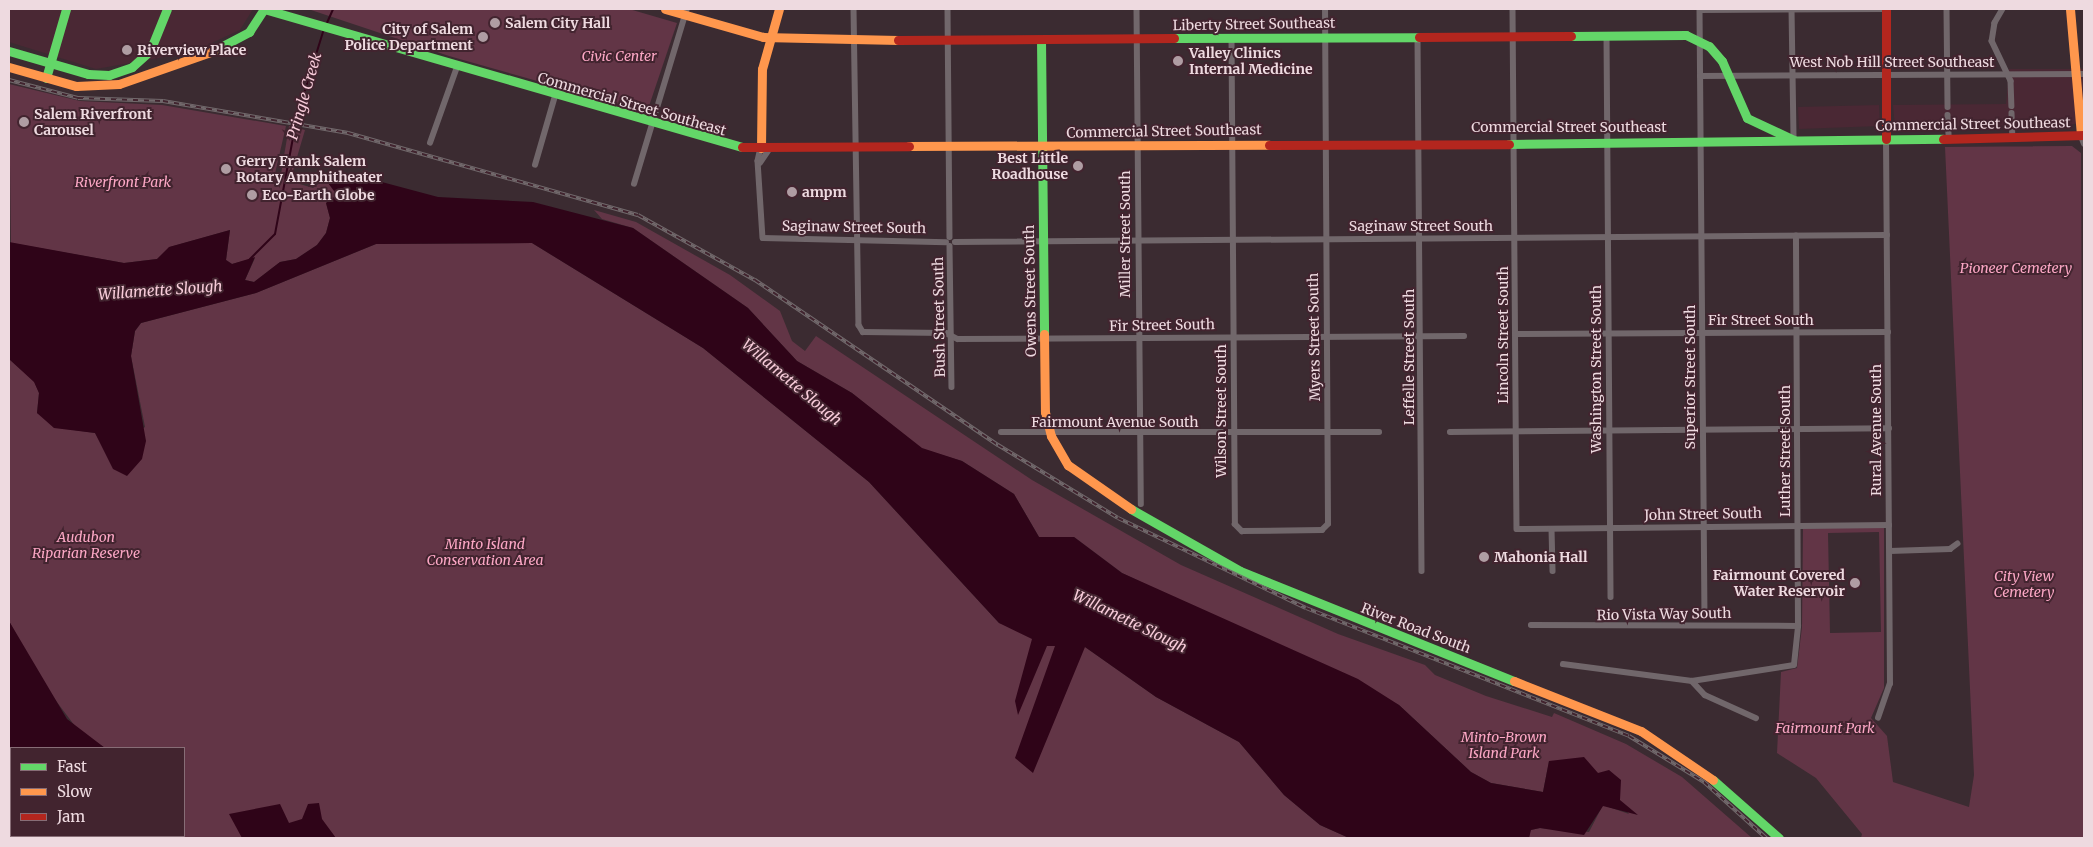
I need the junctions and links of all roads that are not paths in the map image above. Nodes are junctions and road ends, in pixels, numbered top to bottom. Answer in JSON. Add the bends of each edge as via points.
{"nodes":[{"id":1,"x":66,"y":9,"type":"edge"},
{"id":2,"x":167,"y":9,"type":"edge"},
{"id":3,"x":264,"y":9,"type":"edge"},
{"id":4,"x":665,"y":9,"type":"edge"},
{"id":5,"x":779,"y":9,"type":"edge"},
{"id":6,"x":854,"y":9,"type":"edge"},
{"id":7,"x":948,"y":9,"type":"edge"},
{"id":8,"x":1137,"y":9,"type":"edge"},
{"id":9,"x":1325,"y":9,"type":"edge"},
{"id":10,"x":1513,"y":9,"type":"edge"},
{"id":11,"x":1792,"y":9,"type":"edge"},
{"id":12,"x":1886,"y":9,"type":"edge"},
{"id":13,"x":1947,"y":9,"type":"edge"},
{"id":14,"x":2004,"y":9,"type":"edge"},
{"id":15,"x":2070,"y":9,"type":"edge"},
{"id":16,"x":1700,"y":10,"type":"edge"},
{"id":17,"x":686,"y":12,"type":"edge"},
{"id":18,"x":278,"y":13,"type":"junction"},
{"id":19,"x":259,"y":19,"type":"junction"},
{"id":20,"x":1607,"y":35,"type":"junction"},
{"id":21,"x":1513,"y":36,"type":"junction"},
{"id":22,"x":1325,"y":37,"type":"junction"},
{"id":23,"x":1418,"y":37,"type":"junction"},
{"id":24,"x":770,"y":38,"type":"junction"},
{"id":25,"x":1232,"y":38,"type":"junction"},
{"id":26,"x":1137,"y":39,"type":"junction"},
{"id":27,"x":948,"y":40,"type":"junction"},
{"id":28,"x":1041,"y":40,"type":"junction"},
{"id":29,"x":1700,"y":40,"type":"junction"},
{"id":30,"x":855,"y":41,"type":"junction"},
{"id":31,"x":9,"y":51,"type":"edge"},
{"id":32,"x":50,"y":63,"type":"junction"},
{"id":33,"x":9,"y":67,"type":"edge"},
{"id":34,"x":457,"y":67,"type":"junction"},
{"id":35,"x":1887,"y":74,"type":"junction"},
{"id":36,"x":2074,"y":74,"type":"junction"},
{"id":37,"x":2084,"y":74,"type":"edge"},
{"id":38,"x":1793,"y":75,"type":"junction"},
{"id":39,"x":1948,"y":75,"type":"junction"},
{"id":40,"x":2007,"y":75,"type":"junction"},
{"id":41,"x":1700,"y":76,"type":"junction"},
{"id":42,"x":1728,"y":76,"type":"junction"},
{"id":43,"x":46,"y":78,"type":"junction"},
{"id":44,"x":555,"y":96,"type":"junction"},
{"id":45,"x":2012,"y":106,"type":"dead end"},
{"id":46,"x":1948,"y":108,"type":"dead end"},
{"id":47,"x":2012,"y":114,"type":"dead end"},
{"id":48,"x":1948,"y":115,"type":"dead end"},
{"id":49,"x":652,"y":125,"type":"junction"},
{"id":50,"x":1948,"y":136,"type":"junction"},
{"id":51,"x":2014,"y":136,"type":"junction"},
{"id":52,"x":2083,"y":138,"type":"edge"},
{"id":53,"x":1701,"y":140,"type":"junction"},
{"id":54,"x":1794,"y":140,"type":"junction"},
{"id":55,"x":1886,"y":140,"type":"junction"},
{"id":56,"x":1514,"y":141,"type":"junction"},
{"id":57,"x":1608,"y":141,"type":"junction"},
{"id":58,"x":1419,"y":142,"type":"junction"},
{"id":59,"x":430,"y":143,"type":"dead end"},
{"id":60,"x":1326,"y":143,"type":"junction"},
{"id":61,"x":1138,"y":144,"type":"junction"},
{"id":62,"x":1232,"y":144,"type":"junction"},
{"id":63,"x":1042,"y":146,"type":"junction"},
{"id":64,"x":949,"y":147,"type":"junction"},
{"id":65,"x":766,"y":148,"type":"junction"},
{"id":66,"x":857,"y":148,"type":"junction"},
{"id":67,"x":535,"y":165,"type":"dead end"},
{"id":68,"x":634,"y":184,"type":"dead end"},
{"id":69,"x":1887,"y":235,"type":"junction"},
{"id":70,"x":1702,"y":236,"type":"junction"},
{"id":71,"x":1796,"y":236,"type":"junction"},
{"id":72,"x":1608,"y":237,"type":"junction"},
{"id":73,"x":1514,"y":238,"type":"junction"},
{"id":74,"x":1420,"y":239,"type":"junction"},
{"id":75,"x":859,"y":240,"type":"junction"},
{"id":76,"x":1232,"y":240,"type":"junction"},
{"id":77,"x":1326,"y":240,"type":"junction"},
{"id":78,"x":1043,"y":241,"type":"junction"},
{"id":79,"x":1138,"y":241,"type":"junction"},
{"id":80,"x":950,"y":242,"type":"junction"},
{"id":81,"x":1797,"y":332,"type":"junction"},
{"id":82,"x":1888,"y":332,"type":"junction"},
{"id":83,"x":1703,"y":333,"type":"junction"},
{"id":84,"x":1515,"y":334,"type":"junction"},
{"id":85,"x":1609,"y":334,"type":"junction"},
{"id":86,"x":951,"y":336,"type":"junction"},
{"id":87,"x":1421,"y":336,"type":"junction"},
{"id":88,"x":1464,"y":336,"type":"dead end"},
{"id":89,"x":1233,"y":337,"type":"junction"},
{"id":90,"x":1327,"y":337,"type":"junction"},
{"id":91,"x":1138,"y":338,"type":"junction"},
{"id":92,"x":1044,"y":339,"type":"junction"},
{"id":93,"x":952,"y":388,"type":"dead end"},
{"id":94,"x":1889,"y":428,"type":"junction"},
{"id":95,"x":1797,"y":429,"type":"junction"},
{"id":96,"x":1703,"y":430,"type":"junction"},
{"id":97,"x":1609,"y":431,"type":"junction"},
{"id":98,"x":1001,"y":432,"type":"dead end"},
{"id":99,"x":1379,"y":432,"type":"dead end"},
{"id":100,"x":1450,"y":432,"type":"dead end"},
{"id":101,"x":1516,"y":432,"type":"junction"},
{"id":102,"x":1328,"y":433,"type":"junction"},
{"id":103,"x":1140,"y":435,"type":"junction"},
{"id":104,"x":1234,"y":435,"type":"junction"},
{"id":105,"x":1051,"y":436,"type":"junction"},
{"id":106,"x":1141,"y":504,"type":"dead end"},
{"id":107,"x":1889,"y":524,"type":"junction"},
{"id":108,"x":1798,"y":525,"type":"junction"},
{"id":109,"x":1704,"y":527,"type":"junction"},
{"id":110,"x":1236,"y":528,"type":"joint"},
{"id":111,"x":1610,"y":528,"type":"junction"},
{"id":112,"x":1517,"y":529,"type":"joint"},
{"id":113,"x":1552,"y":529,"type":"junction"},
{"id":114,"x":1957,"y":544,"type":"dead end"},
{"id":115,"x":1890,"y":550,"type":"junction"},
{"id":116,"x":1422,"y":571,"type":"dead end"},
{"id":117,"x":1553,"y":571,"type":"dead end"},
{"id":118,"x":1611,"y":597,"type":"dead end"},
{"id":119,"x":1705,"y":613,"type":"dead end"},
{"id":120,"x":1531,"y":624,"type":"dead end"},
{"id":121,"x":1798,"y":626,"type":"junction"},
{"id":122,"x":1562,"y":664,"type":"dead end"},
{"id":123,"x":1692,"y":681,"type":"junction"},
{"id":124,"x":1756,"y":718,"type":"dead end"},
{"id":125,"x":1878,"y":718,"type":"dead end"},
{"id":126,"x":1779,"y":838,"type":"edge"}],
"edges":[{"from":1,"to":32,"type":"main road"},
{"from":2,"to":32,"type":"main road","via":[[150,51],[132,67],[99,76]]},
{"from":3,"to":18,"type":"main road","name":"Commercial Street Southeast"},
{"from":3,"to":19,"type":"main road"},
{"from":4,"to":17,"type":"main road","name":"Liberty Street Southeast"},
{"from":5,"to":24,"type":"main road"},
{"from":6,"to":30,"type":"street"},
{"from":7,"to":27,"type":"street","name":"Bush Street South"},
{"from":8,"to":26,"type":"street","name":"Miller Street South"},
{"from":9,"to":22,"type":"street","name":"Myers Street South"},
{"from":10,"to":21,"type":"street","name":"Lincoln Street South"},
{"from":11,"to":12,"type":"street"},
{"from":11,"to":16,"type":"street"},
{"from":11,"to":38,"type":"street"},
{"from":12,"to":35,"type":"main road"},
{"from":13,"to":39,"type":"street"},
{"from":14,"to":40,"type":"street","via":[[1995,23],[1992,41]]},
{"from":15,"to":36,"type":"main road"},
{"from":16,"to":29,"type":"street","name":"Superior Street South"},
{"from":17,"to":24,"type":"main road","name":"Liberty Street Southeast"},
{"from":17,"to":49,"type":"street"},
{"from":18,"to":19,"type":"main road"},
{"from":18,"to":34,"type":"main road","name":"Commercial Street Southeast"},
{"from":19,"to":43,"type":"main road","via":[[238,41],[220,50],[103,87]]},
{"from":20,"to":21,"type":"main road","name":"Liberty Street Southeast"},
{"from":20,"to":29,"type":"main road","name":"Liberty Street Southeast","via":[[1686,35]]},
{"from":20,"to":57,"type":"street","name":"Washington Street South"},
{"from":21,"to":23,"type":"main road","name":"Liberty Street Southeast"},
{"from":21,"to":56,"type":"street","name":"Lincoln Street South"},
{"from":22,"to":23,"type":"main road","name":"Liberty Street Southeast"},
{"from":22,"to":25,"type":"main road","name":"Liberty Street Southeast"},
{"from":22,"to":60,"type":"street","name":"Myers Street South"},
{"from":23,"to":58,"type":"street","name":"Leffelle Street South"},
{"from":24,"to":30,"type":"main road","name":"Liberty Street Southeast"},
{"from":24,"to":65,"type":"main road","via":[[762,69]]},
{"from":25,"to":26,"type":"main road","name":"Liberty Street Southeast"},
{"from":25,"to":62,"type":"street","name":"Wilson Street South"},
{"from":26,"to":28,"type":"main road","name":"Liberty Street Southeast"},
{"from":26,"to":61,"type":"street","name":"Miller Street South"},
{"from":27,"to":28,"type":"main road","name":"Liberty Street Southeast"},
{"from":27,"to":30,"type":"main road","name":"Liberty Street Southeast"},
{"from":27,"to":64,"type":"street","name":"Bush Street South"},
{"from":28,"to":63,"type":"main road","name":"Owens Street South"},
{"from":29,"to":41,"type":"street","name":"Superior Street South"},
{"from":29,"to":42,"type":"main road","via":[[1714,50]]},
{"from":30,"to":66,"type":"street"},
{"from":31,"to":32,"type":"main road"},
{"from":32,"to":43,"type":"main road"},
{"from":33,"to":43,"type":"main road"},
{"from":34,"to":44,"type":"main road","name":"Commercial Street Southeast"},
{"from":34,"to":59,"type":"street"},
{"from":35,"to":38,"type":"street","name":"West Nob Hill Street Southeast"},
{"from":35,"to":39,"type":"street","name":"West Nob Hill Street Southeast"},
{"from":35,"to":55,"type":"main road"},
{"from":36,"to":37,"type":"street","name":"West Nob Hill Street Southeast"},
{"from":36,"to":40,"type":"street","name":"West Nob Hill Street Southeast"},
{"from":36,"to":52,"type":"main road"},
{"from":38,"to":42,"type":"street","name":"West Nob Hill Street Southeast"},
{"from":38,"to":54,"type":"street"},
{"from":39,"to":40,"type":"street","name":"West Nob Hill Street Southeast"},
{"from":39,"to":46,"type":"street"},
{"from":40,"to":45,"type":"street"},
{"from":41,"to":42,"type":"street","name":"West Nob Hill Street Southeast"},
{"from":41,"to":53,"type":"street","name":"Superior Street South"},
{"from":42,"to":54,"type":"main road","via":[[1747,118]]},
{"from":44,"to":49,"type":"main road","name":"Commercial Street Southeast"},
{"from":44,"to":67,"type":"street"},
{"from":47,"to":51,"type":"street"},
{"from":48,"to":50,"type":"street"},
{"from":49,"to":65,"type":"main road","name":"Commercial Street Southeast","via":[[719,145]]},
{"from":49,"to":68,"type":"street"},
{"from":50,"to":51,"type":"main road","name":"Commercial Street Southeast"},
{"from":50,"to":55,"type":"main road","name":"Commercial Street Southeast"},
{"from":51,"to":52,"type":"main road","name":"Commercial Street Southeast"},
{"from":53,"to":54,"type":"main road","name":"Commercial Street Southeast"},
{"from":53,"to":57,"type":"main road","name":"Commercial Street Southeast"},
{"from":53,"to":70,"type":"street","name":"Superior Street South"},
{"from":54,"to":55,"type":"main road","name":"Commercial Street Southeast"},
{"from":55,"to":69,"type":"street","name":"Rural Avenue South"},
{"from":56,"to":57,"type":"main road","name":"Commercial Street Southeast"},
{"from":56,"to":58,"type":"main road","name":"Commercial Street Southeast"},
{"from":56,"to":73,"type":"street","name":"Lincoln Street South"},
{"from":57,"to":72,"type":"street","name":"Washington Street South"},
{"from":58,"to":60,"type":"main road","name":"Commercial Street Southeast"},
{"from":58,"to":74,"type":"street","name":"Leffelle Street South"},
{"from":60,"to":62,"type":"main road","name":"Commercial Street Southeast"},
{"from":60,"to":77,"type":"street","name":"Myers Street South"},
{"from":61,"to":62,"type":"main road","name":"Commercial Street Southeast"},
{"from":61,"to":63,"type":"main road","name":"Commercial Street Southeast"},
{"from":61,"to":79,"type":"street","name":"Miller Street South"},
{"from":62,"to":76,"type":"street","name":"Wilson Street South"},
{"from":63,"to":64,"type":"main road","name":"Commercial Street Southeast"},
{"from":63,"to":78,"type":"main road","name":"Owens Street South"},
{"from":64,"to":66,"type":"main road","name":"Commercial Street Southeast"},
{"from":64,"to":80,"type":"street","name":"Bush Street South"},
{"from":65,"to":66,"type":"main road","name":"Commercial Street Southeast"},
{"from":65,"to":75,"type":"street","name":"Saginaw Street South","via":[[760,163],[761,237]]},
{"from":66,"to":75,"type":"street"},
{"from":69,"to":71,"type":"street","name":"Saginaw Street South"},
{"from":69,"to":82,"type":"street","name":"Rural Avenue South"},
{"from":70,"to":71,"type":"street","name":"Saginaw Street South"},
{"from":70,"to":72,"type":"street","name":"Saginaw Street South"},
{"from":70,"to":83,"type":"street","name":"Superior Street South"},
{"from":71,"to":81,"type":"street","name":"Luther Street South"},
{"from":72,"to":73,"type":"street","name":"Saginaw Street South"},
{"from":72,"to":85,"type":"street","name":"Washington Street South"},
{"from":73,"to":74,"type":"street","name":"Saginaw Street South"},
{"from":73,"to":84,"type":"street","name":"Lincoln Street South"},
{"from":74,"to":77,"type":"street","name":"Saginaw Street South"},
{"from":74,"to":87,"type":"street","name":"Leffelle Street South"},
{"from":75,"to":80,"type":"street","name":"Saginaw Street South"},
{"from":75,"to":86,"type":"street","name":"Fir Street South","via":[[862,331]]},
{"from":76,"to":77,"type":"street","name":"Saginaw Street South"},
{"from":76,"to":79,"type":"street","name":"Saginaw Street South"},
{"from":76,"to":89,"type":"street","name":"Wilson Street South"},
{"from":77,"to":90,"type":"street","name":"Myers Street South"},
{"from":78,"to":79,"type":"street","name":"Saginaw Street South"},
{"from":78,"to":80,"type":"street","name":"Saginaw Street South"},
{"from":78,"to":92,"type":"main road","name":"Owens Street South"},
{"from":79,"to":91,"type":"street","name":"Miller Street South"},
{"from":80,"to":86,"type":"street","name":"Bush Street South"},
{"from":81,"to":82,"type":"street","name":"Fir Street South"},
{"from":81,"to":83,"type":"street","name":"Fir Street South"},
{"from":81,"to":95,"type":"street","name":"Luther Street South"},
{"from":82,"to":94,"type":"street","name":"Rural Avenue South"},
{"from":83,"to":85,"type":"street","name":"Fir Street South"},
{"from":83,"to":96,"type":"street","name":"Superior Street South"},
{"from":84,"to":85,"type":"street","name":"Fir Street South"},
{"from":84,"to":101,"type":"street","name":"Lincoln Street South"},
{"from":85,"to":97,"type":"street","name":"Washington Street South"},
{"from":86,"to":92,"type":"street","name":"Fir Street South"},
{"from":86,"to":93,"type":"street","name":"Bush Street South"},
{"from":87,"to":88,"type":"street","name":"Fir Street South"},
{"from":87,"to":90,"type":"street","name":"Fir Street South"},
{"from":87,"to":116,"type":"street","name":"Leffelle Street South"},
{"from":89,"to":90,"type":"street","name":"Fir Street South"},
{"from":89,"to":91,"type":"street","name":"Fir Street South"},
{"from":89,"to":104,"type":"street","name":"Wilson Street South"},
{"from":90,"to":102,"type":"street","name":"Myers Street South"},
{"from":91,"to":92,"type":"street","name":"Fir Street South"},
{"from":91,"to":103,"type":"street","name":"Miller Street South"},
{"from":92,"to":105,"type":"main road","name":"Owens Street South","via":[[1046,412]]},
{"from":94,"to":95,"type":"street"},
{"from":94,"to":107,"type":"street","name":"Rural Avenue South"},
{"from":95,"to":96,"type":"street"},
{"from":95,"to":108,"type":"street","name":"Luther Street South"},
{"from":96,"to":97,"type":"street"},
{"from":96,"to":109,"type":"street","name":"Superior Street South"},
{"from":97,"to":101,"type":"street"},
{"from":97,"to":111,"type":"street","name":"Washington Street South"},
{"from":98,"to":105,"type":"street","name":"Fairmount Avenue South"},
{"from":99,"to":102,"type":"street","name":"Fairmount Avenue South"},
{"from":100,"to":101,"type":"street"},
{"from":101,"to":112,"type":"street","name":"Lincoln Street South"},
{"from":102,"to":104,"type":"street","name":"Fairmount Avenue South"},
{"from":102,"to":110,"type":"street","name":"Myers Street South","via":[[1325,529]]},
{"from":103,"to":104,"type":"street","name":"Fairmount Avenue South"},
{"from":103,"to":105,"type":"street","name":"Fairmount Avenue South"},
{"from":103,"to":106,"type":"street","name":"Miller Street South"},
{"from":104,"to":110,"type":"street","name":"Wilson Street South"},
{"from":105,"to":126,"type":"main road","name":"River Road South","via":[[1064,459],[1085,479],[1165,532],[1286,592],[1641,731],[1707,774]]},
{"from":107,"to":108,"type":"street","name":"John Street South"},
{"from":107,"to":115,"type":"street","name":"Rural Avenue South"},
{"from":108,"to":109,"type":"street","name":"John Street South"},
{"from":108,"to":121,"type":"street","name":"Luther Street South"},
{"from":109,"to":111,"type":"street","name":"John Street South"},
{"from":109,"to":119,"type":"street","name":"Superior Street South"},
{"from":111,"to":113,"type":"street","name":"John Street South"},
{"from":111,"to":118,"type":"street","name":"Washington Street South"},
{"from":112,"to":113,"type":"street","name":"John Street South"},
{"from":113,"to":117,"type":"street"},
{"from":114,"to":115,"type":"street","via":[[1950,550]]},
{"from":115,"to":125,"type":"street","name":"Rural Avenue South","via":[[1890,684]]},
{"from":120,"to":121,"type":"street","name":"Rio Vista Way South"},
{"from":121,"to":123,"type":"street","name":"Luther Street South","via":[[1794,665]]},
{"from":122,"to":123,"type":"street"},
{"from":123,"to":124,"type":"street","via":[[1705,695]]}]}
